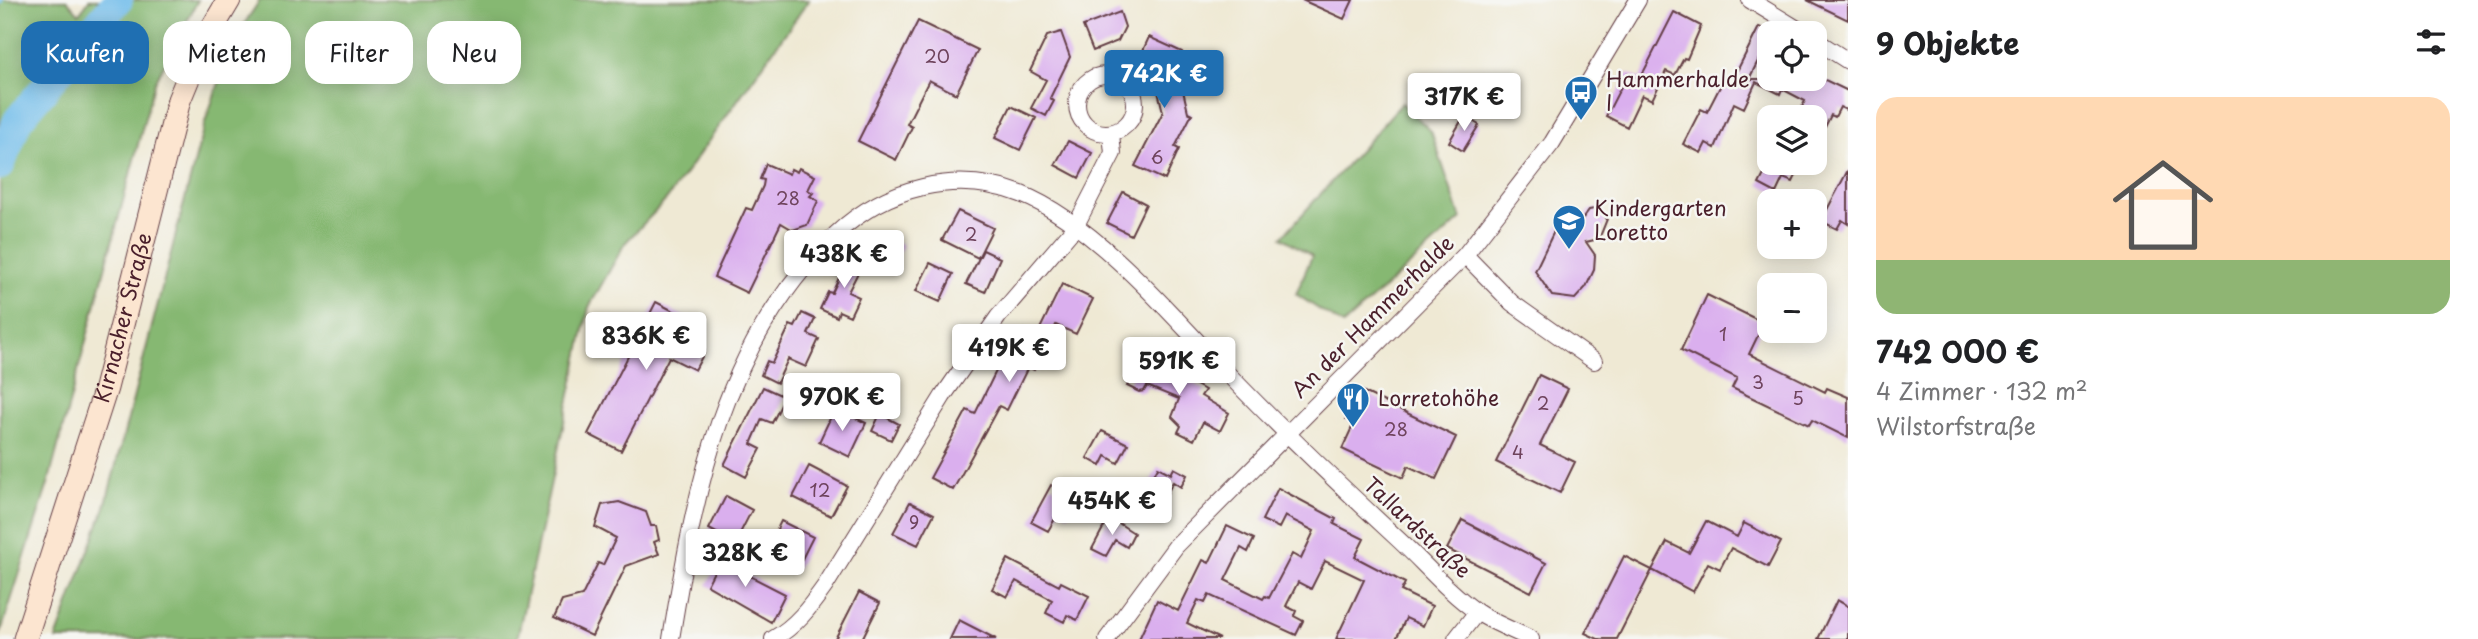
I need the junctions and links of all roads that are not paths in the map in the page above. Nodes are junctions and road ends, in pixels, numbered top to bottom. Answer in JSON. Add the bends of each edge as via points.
{"nodes":[{"id":1,"x":229,"y":0,"type":"edge"},
{"id":2,"x":1638,"y":0,"type":"edge"},
{"id":3,"x":1750,"y":0,"type":"edge"},
{"id":4,"x":1784,"y":21,"type":"edge"},
{"id":5,"x":1827,"y":48,"type":"edge"},
{"id":6,"x":1848,"y":61,"type":"edge"},
{"id":7,"x":1111,"y":134,"type":"dead end"},
{"id":8,"x":1075,"y":227,"type":"junction"},
{"id":9,"x":1465,"y":255,"type":"junction"},
{"id":10,"x":1594,"y":361,"type":"dead end"},
{"id":11,"x":1285,"y":435,"type":"junction"},
{"id":12,"x":1477,"y":612,"type":"junction"},
{"id":13,"x":25,"y":639,"type":"edge"},
{"id":14,"x":672,"y":639,"type":"edge"},
{"id":15,"x":773,"y":639,"type":"edge"},
{"id":16,"x":1107,"y":639,"type":"edge"},
{"id":17,"x":1456,"y":639,"type":"edge"},
{"id":18,"x":1531,"y":639,"type":"edge"}],
"edges":[{"from":1,"to":13,"type":"main road","name":"Kirnacher Straße","via":[[200,50],[179,100],[106,388]]},
{"from":2,"to":9,"type":"street","name":"An der Hammerhalde","via":[[1552,143]]},
{"from":3,"to":4,"type":"street"},
{"from":5,"to":6,"type":"street"},
{"from":7,"to":8,"type":"street","via":[[1113,153]]},
{"from":8,"to":11,"type":"street","name":"Tallardstraße","via":[[1166,308]]},
{"from":8,"to":14,"type":"street","name":"Tallardstraße","via":[[1020,194],[983,183],[953,183],[891,196],[851,220],[821,248],[766,321],[720,419],[690,523]]},
{"from":8,"to":15,"type":"street","via":[[998,317],[811,605],[788,631]]},
{"from":9,"to":10,"type":"street","via":[[1512,303]]},
{"from":9,"to":11,"type":"street","name":"An der Hammerhalde"},
{"from":11,"to":12,"type":"street","name":"Tallardstraße"},
{"from":11,"to":16,"type":"street","name":"An der Hammerhalde","via":[[1176,546]]},
{"from":12,"to":17,"type":"street"},
{"from":12,"to":18,"type":"street","name":"Tallardstraße"}]}
